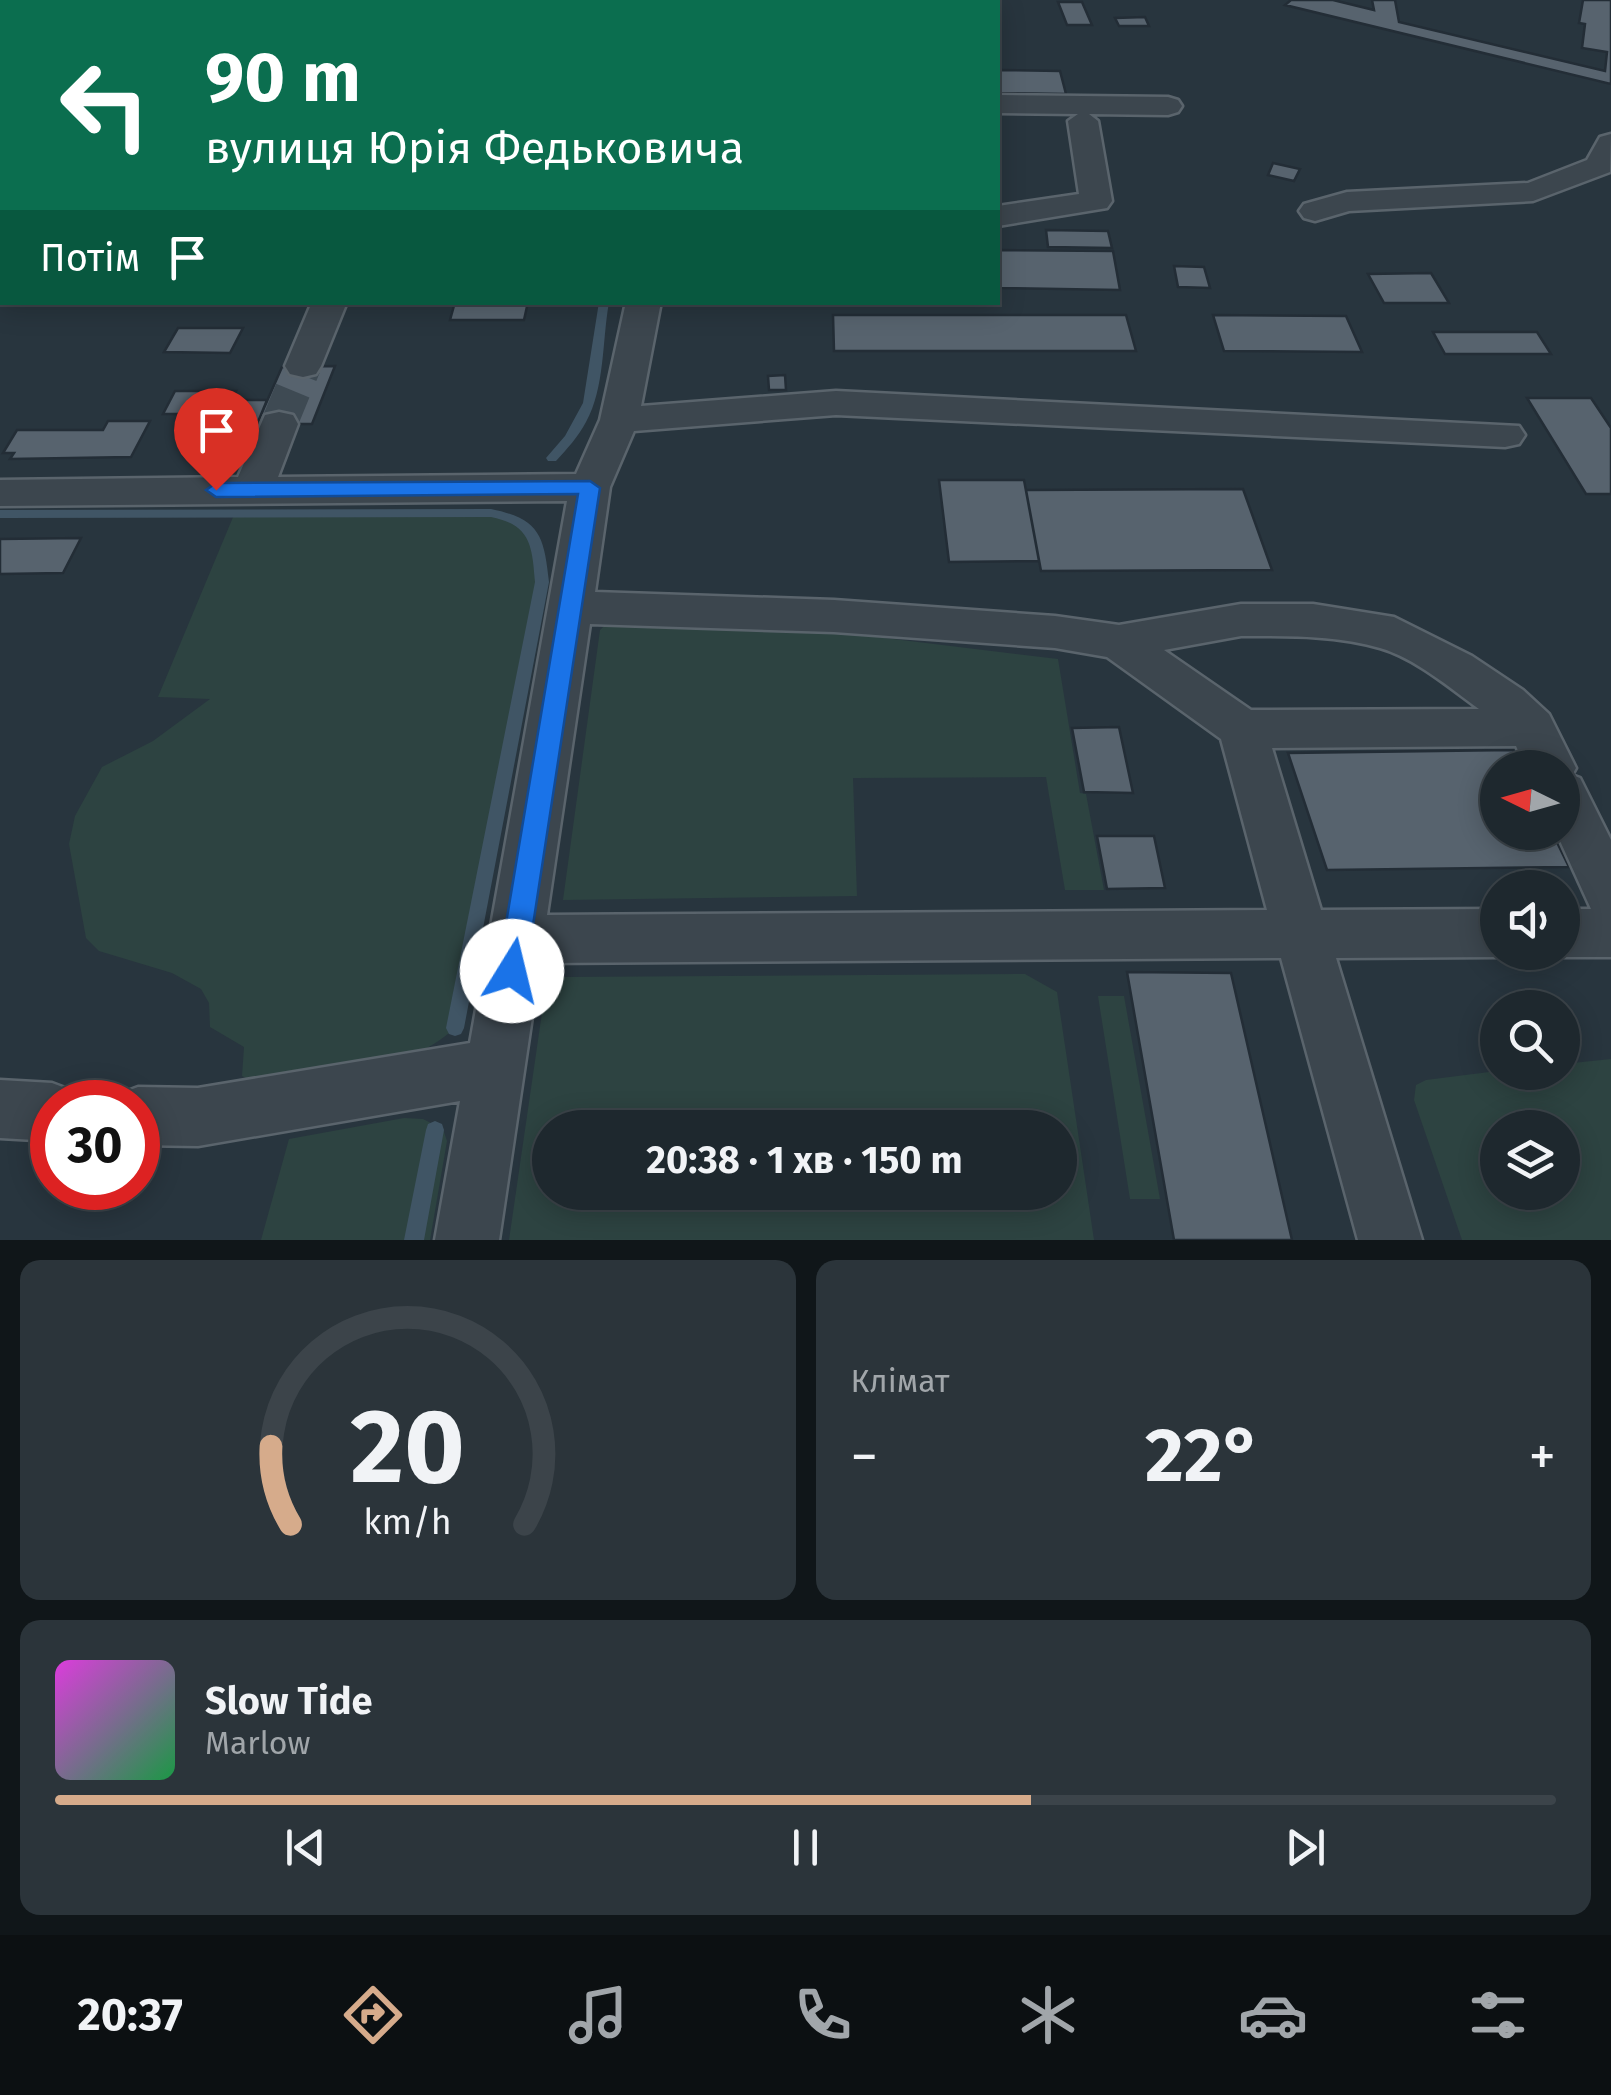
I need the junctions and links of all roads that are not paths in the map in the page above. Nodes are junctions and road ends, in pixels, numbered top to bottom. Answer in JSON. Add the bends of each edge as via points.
{"nodes":[{"id":1,"x":1000,"y":104,"type":"edge"},
{"id":2,"x":1168,"y":106,"type":"dead end"},
{"id":3,"x":1083,"y":121,"type":"dead end"},
{"id":4,"x":1611,"y":143,"type":"edge"},
{"id":5,"x":1315,"y":211,"type":"dead end"},
{"id":6,"x":1000,"y":216,"type":"edge"},
{"id":7,"x":329,"y":305,"type":"edge"},
{"id":8,"x":643,"y":305,"type":"edge"},
{"id":9,"x":304,"y":366,"type":"tunnel mouth"},
{"id":10,"x":619,"y":420,"type":"junction"},
{"id":11,"x":280,"y":424,"type":"tunnel mouth"},
{"id":12,"x":1505,"y":435,"type":"dead end"},
{"id":13,"x":590,"y":488,"type":"junction"},
{"id":14,"x":252,"y":490,"type":"junction"},
{"id":15,"x":0,"y":493,"type":"edge"},
{"id":16,"x":571,"y":607,"type":"junction"},
{"id":17,"x":1119,"y":642,"type":"junction"},
{"id":18,"x":1242,"y":730,"type":"junction"},
{"id":19,"x":1541,"y":748,"type":"edge"},
{"id":20,"x":1580,"y":829,"type":"edge"},
{"id":21,"x":1611,"y":894,"type":"edge"},
{"id":22,"x":1580,"y":933,"type":"edge"},
{"id":23,"x":1611,"y":933,"type":"edge"},
{"id":24,"x":1302,"y":934,"type":"junction"},
{"id":25,"x":1480,"y":934,"type":"edge"},
{"id":26,"x":518,"y":939,"type":"junction"},
{"id":27,"x":496,"y":1067,"type":"junction"},
{"id":28,"x":0,"y":1109,"type":"edge"},
{"id":29,"x":30,"y":1111,"type":"edge"},
{"id":30,"x":160,"y":1116,"type":"edge"},
{"id":31,"x":467,"y":1240,"type":"edge"},
{"id":32,"x":1390,"y":1240,"type":"edge"}],
"edges":[{"from":1,"to":2,"type":"street"},
{"from":3,"to":6,"type":"street","via":[[1096,201]]},
{"from":4,"to":5,"type":"street","via":[[1599,166],[1533,192],[1347,202]]},
{"from":7,"to":9,"type":"street"},
{"from":8,"to":10,"type":"street"},
{"from":10,"to":12,"type":"street","via":[[836,402]]},
{"from":10,"to":13,"type":"street"},
{"from":11,"to":14,"type":"street"},
{"from":13,"to":14,"type":"street"},
{"from":13,"to":16,"type":"street"},
{"from":14,"to":15,"type":"street"},
{"from":16,"to":17,"type":"street","via":[[834,616]]},
{"from":16,"to":26,"type":"street"},
{"from":17,"to":18,"type":"street"},
{"from":17,"to":19,"type":"street","via":[[1241,620],[1313,620],[1394,634],[1506,703]]},
{"from":18,"to":19,"type":"street"},
{"from":18,"to":24,"type":"street"},
{"from":20,"to":21,"type":"street"},
{"from":22,"to":23,"type":"street"},
{"from":24,"to":25,"type":"street"},
{"from":24,"to":26,"type":"street"},
{"from":24,"to":32,"type":"street"},
{"from":26,"to":27,"type":"street"},
{"from":27,"to":30,"type":"street","via":[[247,1110]]},
{"from":27,"to":31,"type":"street"},
{"from":28,"to":29,"type":"street"}]}
